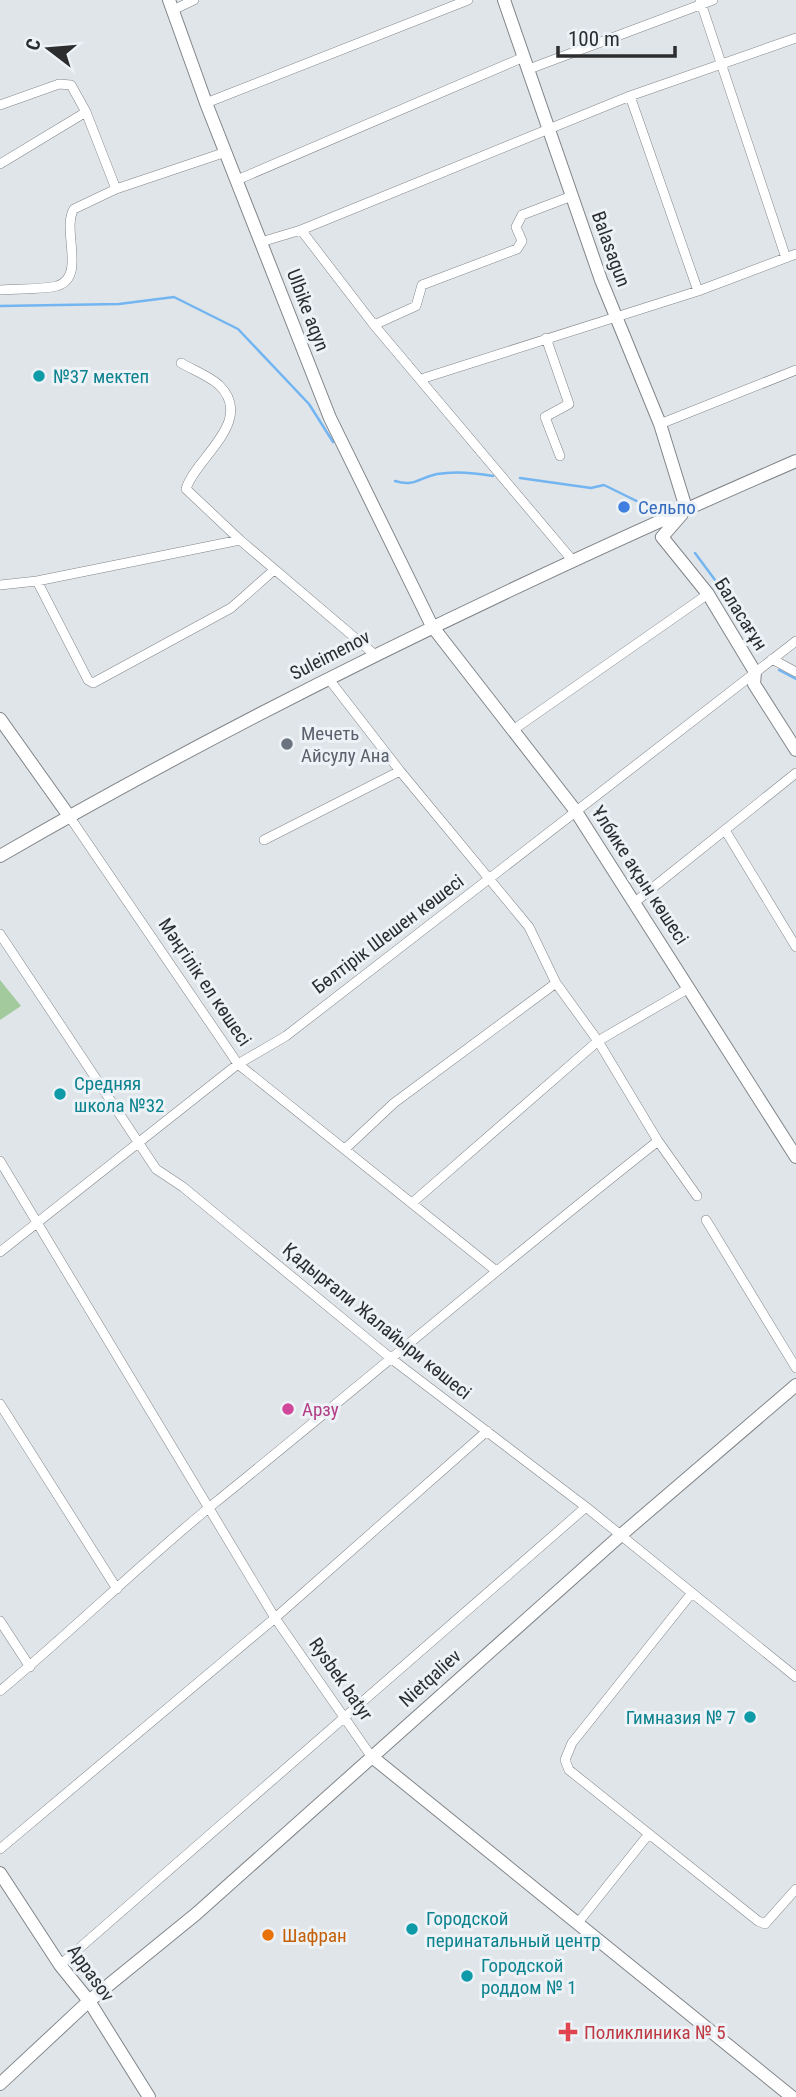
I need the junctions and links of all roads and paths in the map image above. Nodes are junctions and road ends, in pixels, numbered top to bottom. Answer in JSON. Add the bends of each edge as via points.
{"nodes":[{"id":1,"x":194,"y":0,"type":"edge"},
{"id":2,"x":468,"y":0,"type":"edge"},
{"id":3,"x":504,"y":0,"type":"edge"},
{"id":4,"x":713,"y":0,"type":"edge"},
{"id":5,"x":701,"y":2,"type":"edge"},
{"id":6,"x":171,"y":5,"type":"edge"},
{"id":7,"x":796,"y":38,"type":"edge"},
{"id":8,"x":526,"y":63,"type":"junction"},
{"id":9,"x":722,"y":64,"type":"junction"},
{"id":10,"x":630,"y":96,"type":"junction"},
{"id":11,"x":206,"y":103,"type":"junction"},
{"id":12,"x":0,"y":105,"type":"edge"},
{"id":13,"x":86,"y":112,"type":"junction"},
{"id":14,"x":549,"y":128,"type":"junction"},
{"id":15,"x":226,"y":152,"type":"junction"},
{"id":16,"x":0,"y":164,"type":"edge"},
{"id":17,"x":237,"y":180,"type":"junction"},
{"id":18,"x":116,"y":189,"type":"junction"},
{"id":19,"x":572,"y":196,"type":"junction"},
{"id":20,"x":301,"y":230,"type":"junction"},
{"id":21,"x":261,"y":242,"type":"junction"},
{"id":22,"x":796,"y":254,"type":"edge"},
{"id":23,"x":786,"y":258,"type":"junction"},
{"id":24,"x":0,"y":290,"type":"edge"},
{"id":25,"x":698,"y":291,"type":"junction"},
{"id":26,"x":616,"y":317,"type":"junction"},
{"id":27,"x":374,"y":325,"type":"junction"},
{"id":28,"x":546,"y":338,"type":"junction"},
{"id":29,"x":181,"y":363,"type":"dead end"},
{"id":30,"x":796,"y":370,"type":"edge"},
{"id":31,"x":421,"y":379,"type":"junction"},
{"id":32,"x":660,"y":424,"type":"junction"},
{"id":33,"x":560,"y":456,"type":"dead end"},
{"id":34,"x":796,"y":461,"type":"edge"},
{"id":35,"x":686,"y":508,"type":"junction"},
{"id":36,"x":240,"y":540,"type":"junction"},
{"id":37,"x":573,"y":561,"type":"junction"},
{"id":38,"x":274,"y":570,"type":"junction"},
{"id":39,"x":37,"y":581,"type":"junction"},
{"id":40,"x":0,"y":586,"type":"edge"},
{"id":41,"x":708,"y":594,"type":"junction"},
{"id":42,"x":432,"y":626,"type":"junction"},
{"id":43,"x":796,"y":641,"type":"edge"},
{"id":44,"x":374,"y":654,"type":"junction"},
{"id":45,"x":772,"y":659,"type":"junction"},
{"id":46,"x":755,"y":672,"type":"junction"},
{"id":47,"x":796,"y":672,"type":"edge"},
{"id":48,"x":328,"y":678,"type":"junction"},
{"id":49,"x":0,"y":719,"type":"edge"},
{"id":50,"x":513,"y":730,"type":"junction"},
{"id":51,"x":796,"y":750,"type":"edge"},
{"id":52,"x":400,"y":771,"type":"junction"},
{"id":53,"x":796,"y":773,"type":"edge"},
{"id":54,"x":575,"y":810,"type":"junction"},
{"id":55,"x":68,"y":816,"type":"junction"},
{"id":56,"x":725,"y":830,"type":"junction"},
{"id":57,"x":264,"y":839,"type":"dead end"},
{"id":58,"x":0,"y":856,"type":"edge"},
{"id":59,"x":491,"y":879,"type":"junction"},
{"id":60,"x":635,"y":902,"type":"junction"},
{"id":61,"x":0,"y":934,"type":"edge"},
{"id":62,"x":796,"y":947,"type":"edge"},
{"id":63,"x":556,"y":983,"type":"junction"},
{"id":64,"x":690,"y":988,"type":"junction"},
{"id":65,"x":598,"y":1041,"type":"junction"},
{"id":66,"x":238,"y":1065,"type":"junction"},
{"id":67,"x":658,"y":1141,"type":"junction"},
{"id":68,"x":138,"y":1146,"type":"junction"},
{"id":69,"x":345,"y":1149,"type":"junction"},
{"id":70,"x":796,"y":1157,"type":"edge"},
{"id":71,"x":0,"y":1161,"type":"edge"},
{"id":72,"x":697,"y":1196,"type":"dead end"},
{"id":73,"x":412,"y":1203,"type":"junction"},
{"id":74,"x":706,"y":1220,"type":"dead end"},
{"id":75,"x":39,"y":1224,"type":"junction"},
{"id":76,"x":0,"y":1252,"type":"edge"},
{"id":77,"x":495,"y":1270,"type":"junction"},
{"id":78,"x":393,"y":1360,"type":"junction"},
{"id":79,"x":796,"y":1368,"type":"edge"},
{"id":80,"x":796,"y":1385,"type":"edge"},
{"id":81,"x":0,"y":1404,"type":"edge"},
{"id":82,"x":487,"y":1431,"type":"junction"},
{"id":83,"x":210,"y":1507,"type":"junction"},
{"id":84,"x":586,"y":1507,"type":"junction"},
{"id":85,"x":621,"y":1535,"type":"junction"},
{"id":86,"x":117,"y":1589,"type":"junction"},
{"id":87,"x":691,"y":1594,"type":"junction"},
{"id":88,"x":275,"y":1618,"type":"junction"},
{"id":89,"x":0,"y":1621,"type":"edge"},
{"id":90,"x":30,"y":1667,"type":"junction"},
{"id":91,"x":796,"y":1677,"type":"edge"},
{"id":92,"x":0,"y":1691,"type":"edge"},
{"id":93,"x":344,"y":1717,"type":"junction"},
{"id":94,"x":371,"y":1756,"type":"junction"},
{"id":95,"x":648,"y":1835,"type":"junction"},
{"id":96,"x":0,"y":1849,"type":"edge"},
{"id":97,"x":0,"y":1872,"type":"edge"},
{"id":98,"x":796,"y":1889,"type":"edge"},
{"id":99,"x":577,"y":1924,"type":"junction"},
{"id":100,"x":60,"y":1965,"type":"junction"},
{"id":101,"x":89,"y":2001,"type":"junction"},
{"id":102,"x":0,"y":2084,"type":"edge"},
{"id":103,"x":149,"y":2097,"type":"edge"},
{"id":104,"x":792,"y":2097,"type":"edge"}],
"edges":[{"from":1,"to":6,"type":"street"},
{"from":2,"to":11,"type":"street"},
{"from":3,"to":8,"type":"street","name":"Balasagun"},
{"from":4,"to":5,"type":"street"},
{"from":5,"to":8,"type":"street"},
{"from":5,"to":9,"type":"street"},
{"from":6,"to":11,"type":"street","name":"Ulbike aqyn"},
{"from":7,"to":9,"type":"street"},
{"from":8,"to":14,"type":"street","name":"Balasagun"},
{"from":8,"to":17,"type":"street"},
{"from":9,"to":10,"type":"street"},
{"from":9,"to":23,"type":"street"},
{"from":10,"to":14,"type":"street"},
{"from":10,"to":25,"type":"street"},
{"from":11,"to":15,"type":"street","name":"Ulbike aqyn"},
{"from":12,"to":13,"type":"street","via":[[66,84],[76,89]]},
{"from":13,"to":16,"type":"street"},
{"from":13,"to":18,"type":"street"},
{"from":14,"to":19,"type":"street","name":"Balasagun"},
{"from":14,"to":20,"type":"street"},
{"from":15,"to":17,"type":"street","name":"Ulbike aqyn"},
{"from":15,"to":18,"type":"street"},
{"from":17,"to":21,"type":"street","name":"Ulbike aqyn"},
{"from":18,"to":24,"type":"street","via":[[70,215],[72,267],[67,279],[58,286]]},
{"from":19,"to":26,"type":"street","name":"Balasagun"},
{"from":19,"to":27,"type":"street","via":[[522,215],[516,227],[522,241],[517,250],[422,285],[416,306]]},
{"from":20,"to":21,"type":"street"},
{"from":20,"to":27,"type":"street"},
{"from":21,"to":42,"type":"street","name":"Ulbike aqyn","via":[[330,418]]},
{"from":22,"to":23,"type":"street"},
{"from":23,"to":25,"type":"street"},
{"from":25,"to":26,"type":"street"},
{"from":26,"to":28,"type":"street"},
{"from":26,"to":32,"type":"street","name":"Balasagun"},
{"from":27,"to":31,"type":"street"},
{"from":28,"to":31,"type":"street"},
{"from":28,"to":33,"type":"street","via":[[569,404],[545,417]]},
{"from":29,"to":36,"type":"street","via":[[219,385],[229,401],[229,425],[186,489]]},
{"from":30,"to":32,"type":"street"},
{"from":31,"to":37,"type":"street"},
{"from":32,"to":35,"type":"street","name":"Balasagun"},
{"from":34,"to":35,"type":"street","name":"Suleimenov"},
{"from":35,"to":37,"type":"street","name":"Suleimenov"},
{"from":35,"to":41,"type":"street","name":"Баласағұн","via":[[662,537]]},
{"from":36,"to":38,"type":"street"},
{"from":36,"to":39,"type":"street"},
{"from":37,"to":42,"type":"street","name":"Suleimenov"},
{"from":38,"to":39,"type":"street","via":[[231,608],[93,683]]},
{"from":38,"to":44,"type":"street"},
{"from":39,"to":40,"type":"street"},
{"from":41,"to":46,"type":"street","name":"Баласағұн"},
{"from":41,"to":50,"type":"street"},
{"from":42,"to":44,"type":"street","name":"Suleimenov"},
{"from":42,"to":50,"type":"street","name":"Ұлбике ақын көшесі"},
{"from":43,"to":45,"type":"street","name":"Бөлтірік Шешен көшесі"},
{"from":44,"to":48,"type":"street","name":"Suleimenov"},
{"from":45,"to":46,"type":"street","name":"Бөлтірік Шешен көшесі"},
{"from":45,"to":47,"type":"street"},
{"from":46,"to":51,"type":"street","name":"Баласағұн","via":[[754,684]]},
{"from":46,"to":54,"type":"street","name":"Бөлтірік Шешен көшесі"},
{"from":48,"to":52,"type":"street"},
{"from":48,"to":55,"type":"street","name":"Suleimenov"},
{"from":49,"to":55,"type":"street","name":"Мәңгілік ел көшесі"},
{"from":50,"to":54,"type":"street","name":"Ұлбике ақын көшесі"},
{"from":52,"to":57,"type":"street"},
{"from":52,"to":59,"type":"street"},
{"from":53,"to":56,"type":"street"},
{"from":54,"to":59,"type":"street","name":"Бөлтірік Шешен көшесі"},
{"from":54,"to":60,"type":"street","name":"Ұлбике ақын көшесі"},
{"from":55,"to":58,"type":"street","name":"Suleimenov"},
{"from":55,"to":66,"type":"street","name":"Мәңгілік ел көшесі"},
{"from":56,"to":60,"type":"street"},
{"from":56,"to":62,"type":"street"},
{"from":59,"to":63,"type":"street","via":[[529,927]]},
{"from":59,"to":66,"type":"street","name":"Бөлтірік Шешен көшесі","via":[[286,1036]]},
{"from":60,"to":64,"type":"street","name":"Ұлбике ақын көшесі"},
{"from":61,"to":68,"type":"street","name":"Қадырғали Жалайыри көшесі"},
{"from":63,"to":65,"type":"street"},
{"from":63,"to":69,"type":"street","via":[[394,1103]]},
{"from":64,"to":65,"type":"street"},
{"from":64,"to":70,"type":"street","name":"Ұлбике ақын көшесі"},
{"from":65,"to":67,"type":"street"},
{"from":65,"to":73,"type":"street"},
{"from":66,"to":68,"type":"street","name":"Бөлтірік Шешен көшесі"},
{"from":66,"to":69,"type":"street","name":"Мәңгілік ел көшесі"},
{"from":67,"to":72,"type":"street"},
{"from":67,"to":77,"type":"street"},
{"from":68,"to":75,"type":"street","name":"Бөлтірік Шешен көшесі"},
{"from":68,"to":78,"type":"street","name":"Қадырғали Жалайыри көшесі","via":[[156,1169]]},
{"from":69,"to":73,"type":"street","name":"Мәңгілік ел көшесі"},
{"from":71,"to":75,"type":"street","name":"Rysbek batyr"},
{"from":73,"to":77,"type":"street","name":"Мәңгілік ел көшесі"},
{"from":74,"to":79,"type":"street"},
{"from":75,"to":76,"type":"street","name":"Бөлтірік Шешен көшесі"},
{"from":75,"to":83,"type":"street","name":"Rysbek batyr"},
{"from":77,"to":78,"type":"street"},
{"from":78,"to":82,"type":"street","name":"Қадырғали Жалайыри көшесі"},
{"from":78,"to":83,"type":"street"},
{"from":80,"to":85,"type":"street","name":"Nietqaliev"},
{"from":81,"to":86,"type":"street"},
{"from":82,"to":84,"type":"street","name":"Қадырғали Жалайыри көшесі"},
{"from":82,"to":88,"type":"street"},
{"from":83,"to":86,"type":"street"},
{"from":83,"to":88,"type":"street","name":"Rysbek batyr"},
{"from":84,"to":85,"type":"street","name":"Қадырғали Жалайыри көшесі"},
{"from":84,"to":93,"type":"street"},
{"from":85,"to":87,"type":"street","name":"Қадырғали Жалайыри көшесі"},
{"from":85,"to":94,"type":"street","name":"Nietqaliev"},
{"from":86,"to":90,"type":"street"},
{"from":87,"to":91,"type":"street","name":"Қадырғали Жалайыри көшесі"},
{"from":87,"to":95,"type":"street","via":[[572,1743],[565,1760],[569,1770]]},
{"from":88,"to":93,"type":"street","name":"Rysbek batyr"},
{"from":88,"to":96,"type":"street"},
{"from":89,"to":90,"type":"street"},
{"from":90,"to":92,"type":"street"},
{"from":93,"to":94,"type":"street","name":"Rysbek batyr"},
{"from":93,"to":100,"type":"street"},
{"from":94,"to":99,"type":"street","name":"Rysbek batyr"},
{"from":94,"to":101,"type":"street","name":"Nietqaliev","via":[[196,1914]]},
{"from":95,"to":98,"type":"street","via":[[765,1924]]},
{"from":95,"to":99,"type":"street"},
{"from":97,"to":100,"type":"street","name":"Appasov"},
{"from":99,"to":104,"type":"street","name":"Rysbek batyr"},
{"from":100,"to":101,"type":"street","name":"Appasov"},
{"from":101,"to":102,"type":"street","name":"Nietqaliev"},
{"from":101,"to":103,"type":"street","name":"Appasov"}]}
